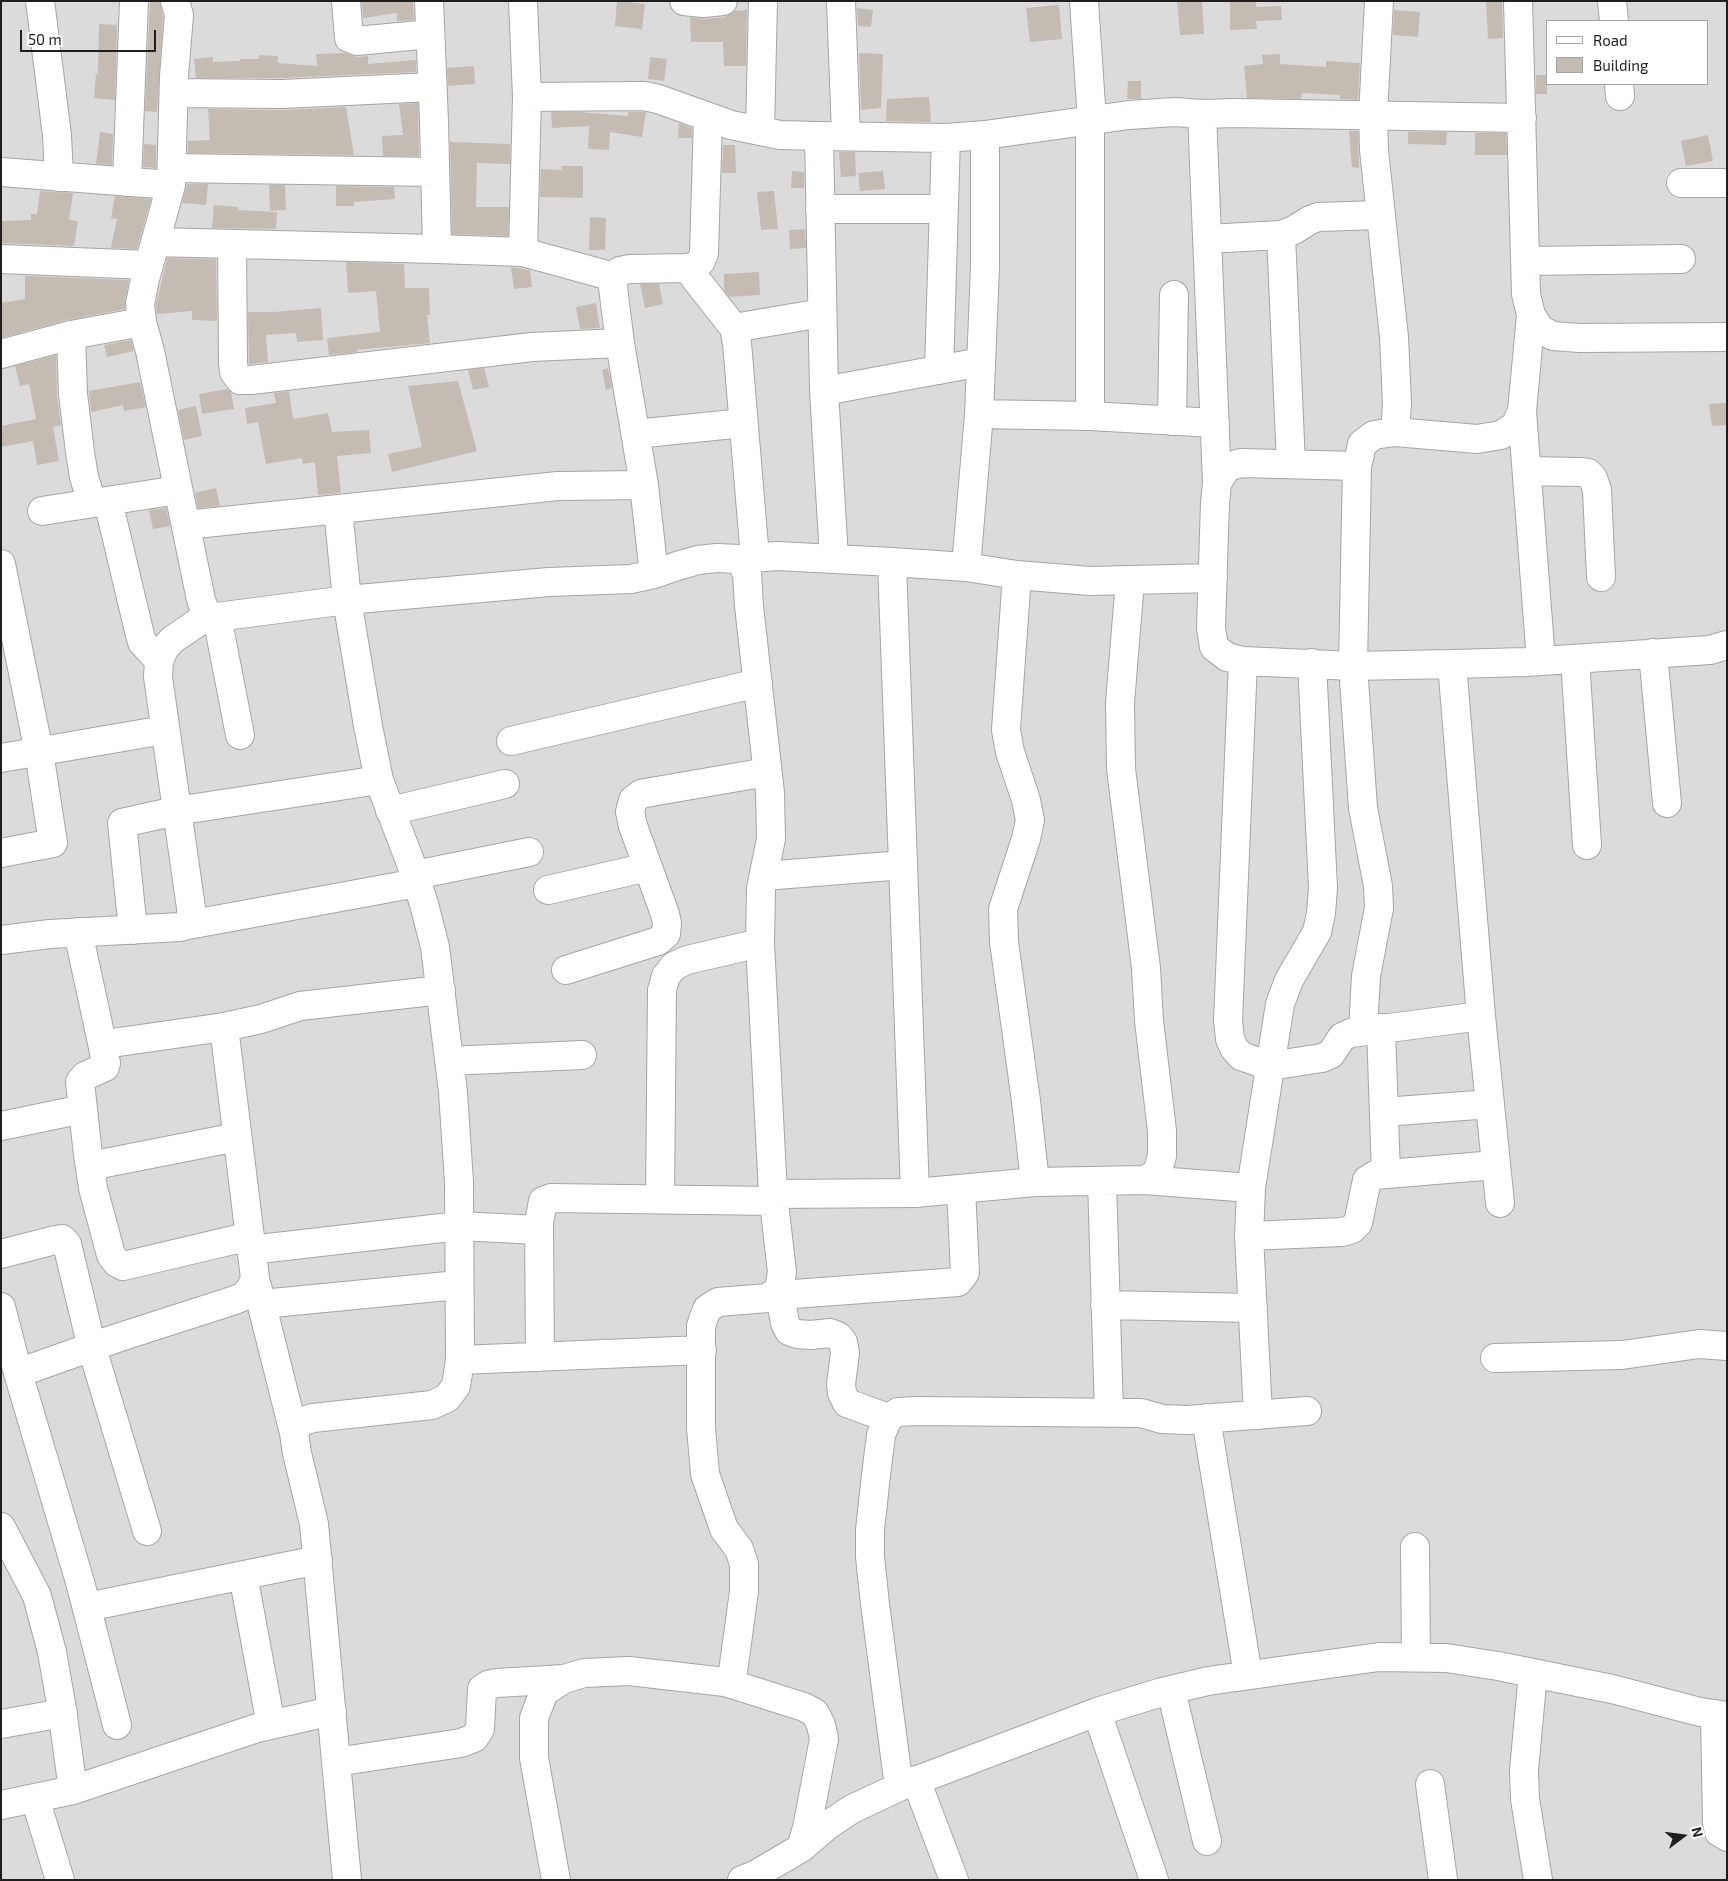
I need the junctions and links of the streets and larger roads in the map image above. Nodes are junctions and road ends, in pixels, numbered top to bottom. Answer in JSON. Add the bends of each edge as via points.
{"nodes":[{"id":1,"x":40,"y":1,"type":"edge"},
{"id":2,"x":134,"y":1,"type":"edge"},
{"id":3,"x":175,"y":1,"type":"edge"},
{"id":4,"x":346,"y":1,"type":"edge"},
{"id":5,"x":429,"y":1,"type":"edge"},
{"id":6,"x":523,"y":1,"type":"edge"},
{"id":7,"x":684,"y":1,"type":"edge"},
{"id":8,"x":723,"y":1,"type":"edge"},
{"id":9,"x":763,"y":1,"type":"edge"},
{"id":10,"x":841,"y":1,"type":"edge"},
{"id":11,"x":1084,"y":1,"type":"edge"},
{"id":12,"x":1379,"y":1,"type":"edge"},
{"id":13,"x":1518,"y":1,"type":"edge"},
{"id":14,"x":1612,"y":1,"type":"edge"},
{"id":15,"x":1614,"y":20,"type":"edge"},
{"id":16,"x":430,"y":34,"type":"junction"},
{"id":17,"x":432,"y":87,"type":"junction"},
{"id":18,"x":174,"y":93,"type":"junction"},
{"id":19,"x":527,"y":97,"type":"junction"},
{"id":20,"x":1202,"y":114,"type":"junction"},
{"id":21,"x":1374,"y":116,"type":"junction"},
{"id":22,"x":708,"y":118,"type":"junction"},
{"id":23,"x":1522,"y":118,"type":"junction"},
{"id":24,"x":1091,"y":121,"type":"junction"},
{"id":25,"x":760,"y":131,"type":"junction"},
{"id":26,"x":846,"y":135,"type":"junction"},
{"id":27,"x":985,"y":135,"type":"junction"},
{"id":28,"x":819,"y":136,"type":"junction"},
{"id":29,"x":946,"y":138,"type":"junction"},
{"id":30,"x":1,"y":172,"type":"edge"},
{"id":31,"x":435,"y":172,"type":"junction"},
{"id":32,"x":172,"y":176,"type":"junction"},
{"id":33,"x":59,"y":177,"type":"junction"},
{"id":34,"x":127,"y":182,"type":"junction"},
{"id":35,"x":1682,"y":183,"type":"dead end"},
{"id":36,"x":1727,"y":183,"type":"edge"},
{"id":37,"x":820,"y":209,"type":"junction"},
{"id":38,"x":944,"y":209,"type":"junction"},
{"id":39,"x":1380,"y":215,"type":"junction"},
{"id":40,"x":1281,"y":235,"type":"junction"},
{"id":41,"x":1207,"y":239,"type":"junction"},
{"id":42,"x":232,"y":244,"type":"junction"},
{"id":43,"x":437,"y":249,"type":"junction"},
{"id":44,"x":523,"y":252,"type":"junction"},
{"id":45,"x":152,"y":254,"type":"junction"},
{"id":46,"x":1,"y":259,"type":"edge"},
{"id":47,"x":1681,"y":259,"type":"dead end"},
{"id":48,"x":1525,"y":261,"type":"junction"},
{"id":49,"x":687,"y":268,"type":"junction"},
{"id":50,"x":614,"y":277,"type":"junction"},
{"id":51,"x":1174,"y":295,"type":"dead end"},
{"id":52,"x":822,"y":313,"type":"junction"},
{"id":53,"x":1531,"y":316,"type":"junction"},
{"id":54,"x":142,"y":322,"type":"junction"},
{"id":55,"x":734,"y":328,"type":"junction"},
{"id":56,"x":71,"y":335,"type":"junction"},
{"id":57,"x":1727,"y":337,"type":"edge"},
{"id":58,"x":620,"y":343,"type":"junction"},
{"id":59,"x":1,"y":354,"type":"edge"},
{"id":60,"x":981,"y":362,"type":"junction"},
{"id":61,"x":939,"y":370,"type":"junction"},
{"id":62,"x":824,"y":391,"type":"junction"},
{"id":63,"x":1522,"y":411,"type":"junction"},
{"id":64,"x":979,"y":414,"type":"junction"},
{"id":65,"x":1090,"y":416,"type":"junction"},
{"id":66,"x":1172,"y":421,"type":"junction"},
{"id":67,"x":744,"y":423,"type":"junction"},
{"id":68,"x":1214,"y":423,"type":"junction"},
{"id":69,"x":1395,"y":432,"type":"junction"},
{"id":70,"x":636,"y":434,"type":"junction"},
{"id":71,"x":1291,"y":464,"type":"junction"},
{"id":72,"x":1357,"y":466,"type":"junction"},
{"id":73,"x":1527,"y":471,"type":"junction"},
{"id":74,"x":1217,"y":483,"type":"junction"},
{"id":75,"x":644,"y":485,"type":"junction"},
{"id":76,"x":178,"y":490,"type":"junction"},
{"id":77,"x":100,"y":502,"type":"junction"},
{"id":78,"x":338,"y":509,"type":"junction"},
{"id":79,"x":42,"y":511,"type":"dead end"},
{"id":80,"x":186,"y":525,"type":"junction"},
{"id":81,"x":747,"y":558,"type":"junction"},
{"id":82,"x":834,"y":558,"type":"junction"},
{"id":83,"x":892,"y":562,"type":"junction"},
{"id":84,"x":1,"y":564,"type":"edge"},
{"id":85,"x":966,"y":567,"type":"junction"},
{"id":86,"x":654,"y":574,"type":"junction"},
{"id":87,"x":1017,"y":576,"type":"junction"},
{"id":88,"x":1601,"y":577,"type":"dead end"},
{"id":89,"x":1213,"y":578,"type":"junction"},
{"id":90,"x":1130,"y":581,"type":"junction"},
{"id":91,"x":348,"y":600,"type":"junction"},
{"id":92,"x":212,"y":617,"type":"junction"},
{"id":93,"x":8,"y":630,"type":"edge"},
{"id":94,"x":1727,"y":645,"type":"edge"},
{"id":95,"x":1653,"y":653,"type":"junction"},
{"id":96,"x":1575,"y":659,"type":"junction"},
{"id":97,"x":159,"y":661,"type":"junction"},
{"id":98,"x":1243,"y":661,"type":"junction"},
{"id":99,"x":1541,"y":661,"type":"junction"},
{"id":100,"x":1312,"y":664,"type":"junction"},
{"id":101,"x":1452,"y":664,"type":"junction"},
{"id":102,"x":1353,"y":666,"type":"junction"},
{"id":103,"x":758,"y":683,"type":"junction"},
{"id":104,"x":164,"y":730,"type":"junction"},
{"id":105,"x":240,"y":734,"type":"dead end"},
{"id":106,"x":511,"y":741,"type":"dead end"},
{"id":107,"x":38,"y":752,"type":"junction"},
{"id":108,"x":1,"y":758,"type":"edge"},
{"id":109,"x":767,"y":772,"type":"junction"},
{"id":110,"x":379,"y":780,"type":"junction"},
{"id":111,"x":504,"y":784,"type":"dead end"},
{"id":112,"x":1667,"y":803,"type":"dead end"},
{"id":113,"x":176,"y":811,"type":"junction"},
{"id":114,"x":390,"y":811,"type":"junction"},
{"id":115,"x":1588,"y":845,"type":"dead end"},
{"id":116,"x":529,"y":852,"type":"dead end"},
{"id":117,"x":1,"y":853,"type":"edge"},
{"id":118,"x":903,"y":865,"type":"junction"},
{"id":119,"x":648,"y":868,"type":"junction"},
{"id":120,"x":764,"y":876,"type":"junction"},
{"id":121,"x":416,"y":879,"type":"junction"},
{"id":122,"x":548,"y":890,"type":"dead end"},
{"id":123,"x":667,"y":923,"type":"junction"},
{"id":124,"x":188,"y":925,"type":"junction"},
{"id":125,"x":132,"y":930,"type":"junction"},
{"id":126,"x":78,"y":932,"type":"junction"},
{"id":127,"x":1,"y":940,"type":"edge"},
{"id":128,"x":760,"y":942,"type":"junction"},
{"id":129,"x":687,"y":960,"type":"junction"},
{"id":130,"x":566,"y":970,"type":"dead end"},
{"id":131,"x":441,"y":990,"type":"junction"},
{"id":132,"x":1481,"y":1016,"type":"junction"},
{"id":133,"x":224,"y":1028,"type":"junction"},
{"id":134,"x":1372,"y":1029,"type":"junction"},
{"id":135,"x":101,"y":1038,"type":"junction"},
{"id":136,"x":582,"y":1055,"type":"dead end"},
{"id":137,"x":449,"y":1061,"type":"junction"},
{"id":138,"x":1270,"y":1066,"type":"junction"},
{"id":139,"x":1490,"y":1104,"type":"junction"},
{"id":140,"x":83,"y":1109,"type":"junction"},
{"id":141,"x":1384,"y":1112,"type":"junction"},
{"id":142,"x":1,"y":1126,"type":"edge"},
{"id":143,"x":238,"y":1137,"type":"junction"},
{"id":144,"x":1495,"y":1165,"type":"junction"},
{"id":145,"x":90,"y":1166,"type":"junction"},
{"id":146,"x":1386,"y":1174,"type":"junction"},
{"id":147,"x":1144,"y":1180,"type":"junction"},
{"id":148,"x":1102,"y":1181,"type":"junction"},
{"id":149,"x":1035,"y":1182,"type":"junction"},
{"id":150,"x":1251,"y":1188,"type":"junction"},
{"id":151,"x":961,"y":1189,"type":"junction"},
{"id":152,"x":915,"y":1193,"type":"junction"},
{"id":153,"x":773,"y":1198,"type":"junction"},
{"id":154,"x":660,"y":1200,"type":"junction"},
{"id":155,"x":1500,"y":1203,"type":"dead end"},
{"id":156,"x":459,"y":1226,"type":"junction"},
{"id":157,"x":539,"y":1230,"type":"junction"},
{"id":158,"x":1249,"y":1236,"type":"junction"},
{"id":159,"x":250,"y":1243,"type":"junction"},
{"id":160,"x":1,"y":1254,"type":"edge"},
{"id":161,"x":255,"y":1278,"type":"junction"},
{"id":162,"x":458,"y":1285,"type":"junction"},
{"id":163,"x":780,"y":1292,"type":"junction"},
{"id":164,"x":262,"y":1304,"type":"junction"},
{"id":165,"x":1106,"y":1305,"type":"junction"},
{"id":166,"x":1,"y":1307,"type":"edge"},
{"id":167,"x":1252,"y":1308,"type":"junction"},
{"id":168,"x":1727,"y":1346,"type":"edge"},
{"id":169,"x":92,"y":1348,"type":"junction"},
{"id":170,"x":702,"y":1350,"type":"junction"},
{"id":171,"x":540,"y":1357,"type":"junction"},
{"id":172,"x":1496,"y":1358,"type":"dead end"},
{"id":173,"x":460,"y":1360,"type":"junction"},
{"id":174,"x":18,"y":1373,"type":"junction"},
{"id":175,"x":1307,"y":1411,"type":"dead end"},
{"id":176,"x":1109,"y":1413,"type":"junction"},
{"id":177,"x":1258,"y":1415,"type":"junction"},
{"id":178,"x":888,"y":1418,"type":"junction"},
{"id":179,"x":1206,"y":1418,"type":"junction"},
{"id":180,"x":294,"y":1433,"type":"junction"},
{"id":181,"x":1,"y":1527,"type":"edge"},
{"id":182,"x":147,"y":1531,"type":"dead end"},
{"id":183,"x":1415,"y":1547,"type":"dead end"},
{"id":184,"x":318,"y":1560,"type":"junction"},
{"id":185,"x":243,"y":1576,"type":"junction"},
{"id":186,"x":87,"y":1607,"type":"junction"},
{"id":187,"x":1416,"y":1656,"type":"junction"},
{"id":188,"x":1533,"y":1673,"type":"junction"},
{"id":189,"x":1248,"y":1675,"type":"junction"},
{"id":190,"x":564,"y":1679,"type":"junction"},
{"id":191,"x":725,"y":1682,"type":"junction"},
{"id":192,"x":1172,"y":1690,"type":"junction"},
{"id":193,"x":332,"y":1711,"type":"junction"},
{"id":194,"x":1097,"y":1712,"type":"junction"},
{"id":195,"x":63,"y":1713,"type":"junction"},
{"id":196,"x":1721,"y":1715,"type":"edge"},
{"id":197,"x":1,"y":1724,"type":"edge"},
{"id":198,"x":117,"y":1725,"type":"dead end"},
{"id":199,"x":271,"y":1725,"type":"junction"},
{"id":200,"x":336,"y":1762,"type":"junction"},
{"id":201,"x":908,"y":1783,"type":"junction"},
{"id":202,"x":1430,"y":1784,"type":"dead end"},
{"id":203,"x":73,"y":1790,"type":"junction"},
{"id":204,"x":35,"y":1798,"type":"junction"},
{"id":205,"x":1,"y":1805,"type":"edge"},
{"id":206,"x":1727,"y":1837,"type":"edge"},
{"id":207,"x":1207,"y":1841,"type":"dead end"},
{"id":208,"x":801,"y":1848,"type":"junction"},
{"id":209,"x":60,"y":1880,"type":"edge"},
{"id":210,"x":347,"y":1880,"type":"edge"},
{"id":211,"x":556,"y":1880,"type":"edge"},
{"id":212,"x":742,"y":1880,"type":"edge"},
{"id":213,"x":954,"y":1880,"type":"edge"},
{"id":214,"x":1154,"y":1880,"type":"edge"},
{"id":215,"x":1443,"y":1880,"type":"edge"},
{"id":216,"x":1538,"y":1880,"type":"edge"}],
"edges":[{"from":1,"to":33,"type":"street","via":[[57,135]]},
{"from":2,"to":34,"type":"street"},
{"from":3,"to":18,"type":"street","via":[[179,15]]},
{"from":4,"to":16,"type":"street","via":[[350,38],[357,41]]},
{"from":5,"to":16,"type":"street"},
{"from":6,"to":19,"type":"street"},
{"from":7,"to":8,"type":"street"},
{"from":9,"to":25,"type":"street"},
{"from":10,"to":26,"type":"street"},
{"from":11,"to":24,"type":"street"},
{"from":12,"to":21,"type":"street"},
{"from":13,"to":23,"type":"street"},
{"from":14,"to":15,"type":"street"},
{"from":16,"to":17,"type":"street"},
{"from":17,"to":18,"type":"street","via":[[282,94]]},
{"from":17,"to":31,"type":"street"},
{"from":18,"to":32,"type":"street"},
{"from":19,"to":22,"type":"street","via":[[644,96]]},
{"from":19,"to":44,"type":"street"},
{"from":20,"to":21,"type":"street"},
{"from":20,"to":24,"type":"street","via":[[1154,113]]},
{"from":20,"to":41,"type":"street"},
{"from":21,"to":23,"type":"street"},
{"from":21,"to":39,"type":"street"},
{"from":22,"to":25,"type":"street"},
{"from":22,"to":49,"type":"street","via":[[704,253],[701,262]]},
{"from":23,"to":48,"type":"street"},
{"from":24,"to":27,"type":"street"},
{"from":24,"to":65,"type":"street"},
{"from":25,"to":28,"type":"street"},
{"from":26,"to":28,"type":"street"},
{"from":26,"to":29,"type":"street"},
{"from":27,"to":29,"type":"street"},
{"from":27,"to":60,"type":"street"},
{"from":28,"to":37,"type":"street"},
{"from":29,"to":38,"type":"street"},
{"from":30,"to":33,"type":"street"},
{"from":31,"to":32,"type":"street"},
{"from":31,"to":43,"type":"street"},
{"from":32,"to":34,"type":"street"},
{"from":32,"to":45,"type":"street"},
{"from":33,"to":34,"type":"street"},
{"from":35,"to":36,"type":"street"},
{"from":37,"to":38,"type":"street"},
{"from":37,"to":52,"type":"street"},
{"from":38,"to":61,"type":"street"},
{"from":39,"to":40,"type":"street","via":[[1318,217]]},
{"from":39,"to":69,"type":"street","via":[[1394,337]]},
{"from":40,"to":41,"type":"street"},
{"from":40,"to":71,"type":"street"},
{"from":41,"to":68,"type":"street"},
{"from":42,"to":43,"type":"street"},
{"from":42,"to":45,"type":"street"},
{"from":42,"to":58,"type":"street","via":[[233,362],[234,372],[240,380],[532,347]]},
{"from":43,"to":44,"type":"street"},
{"from":44,"to":50,"type":"street"},
{"from":45,"to":46,"type":"street"},
{"from":45,"to":54,"type":"street","via":[[140,304]]},
{"from":47,"to":48,"type":"street"},
{"from":48,"to":53,"type":"street","via":[[1526,294]]},
{"from":49,"to":50,"type":"street","via":[[630,269],[620,271]]},
{"from":49,"to":55,"type":"street"},
{"from":50,"to":58,"type":"street"},
{"from":51,"to":66,"type":"street"},
{"from":52,"to":55,"type":"street"},
{"from":52,"to":62,"type":"street"},
{"from":53,"to":57,"type":"street","via":[[1540,329],[1553,336]]},
{"from":53,"to":63,"type":"street"},
{"from":54,"to":56,"type":"street"},
{"from":54,"to":76,"type":"street"},
{"from":55,"to":67,"type":"street"},
{"from":56,"to":59,"type":"street"},
{"from":56,"to":77,"type":"street","via":[[73,394],[84,477]]},
{"from":58,"to":70,"type":"street"},
{"from":60,"to":61,"type":"street"},
{"from":60,"to":64,"type":"street"},
{"from":61,"to":62,"type":"street"},
{"from":62,"to":82,"type":"street"},
{"from":63,"to":69,"type":"street","via":[[1515,426],[1501,435],[1485,438]]},
{"from":63,"to":73,"type":"street"},
{"from":64,"to":65,"type":"street"},
{"from":64,"to":85,"type":"street"},
{"from":65,"to":66,"type":"street"},
{"from":66,"to":68,"type":"street"},
{"from":67,"to":70,"type":"street"},
{"from":67,"to":81,"type":"street"},
{"from":68,"to":74,"type":"street"},
{"from":69,"to":72,"type":"street","via":[[1374,435],[1362,444]]},
{"from":70,"to":75,"type":"street"},
{"from":71,"to":72,"type":"street"},
{"from":71,"to":74,"type":"street","via":[[1241,463],[1227,468]]},
{"from":72,"to":102,"type":"street"},
{"from":73,"to":88,"type":"street","via":[[1580,472],[1593,478]]},
{"from":73,"to":99,"type":"street"},
{"from":74,"to":89,"type":"street"},
{"from":75,"to":78,"type":"street","via":[[558,486]]},
{"from":75,"to":86,"type":"street"},
{"from":76,"to":77,"type":"street"},
{"from":76,"to":80,"type":"street"},
{"from":77,"to":79,"type":"street"},
{"from":77,"to":97,"type":"street","via":[[142,642]]},
{"from":78,"to":80,"type":"street"},
{"from":78,"to":91,"type":"street"},
{"from":80,"to":92,"type":"street","via":[[201,600]]},
{"from":81,"to":82,"type":"street"},
{"from":81,"to":86,"type":"street","via":[[698,560]]},
{"from":81,"to":103,"type":"street"},
{"from":82,"to":83,"type":"street"},
{"from":83,"to":85,"type":"street"},
{"from":83,"to":118,"type":"street"},
{"from":84,"to":93,"type":"street"},
{"from":85,"to":87,"type":"street"},
{"from":86,"to":91,"type":"street","via":[[631,579],[549,582]]},
{"from":87,"to":90,"type":"street"},
{"from":87,"to":149,"type":"street","via":[[1006,730],[1030,820],[1003,909],[1004,942]]},
{"from":89,"to":90,"type":"street"},
{"from":89,"to":98,"type":"street","via":[[1211,628],[1214,646],[1227,657]]},
{"from":90,"to":147,"type":"street","via":[[1120,703],[1121,769],[1162,1131],[1158,1172]]},
{"from":91,"to":92,"type":"street"},
{"from":91,"to":110,"type":"street"},
{"from":92,"to":97,"type":"street","via":[[172,640]]},
{"from":92,"to":105,"type":"street"},
{"from":93,"to":107,"type":"street"},
{"from":94,"to":95,"type":"street","via":[[1710,650]]},
{"from":95,"to":96,"type":"street"},
{"from":95,"to":112,"type":"street"},
{"from":96,"to":99,"type":"street"},
{"from":96,"to":115,"type":"street"},
{"from":97,"to":104,"type":"street"},
{"from":98,"to":100,"type":"street"},
{"from":98,"to":138,"type":"street","via":[[1228,1022],[1230,1039],[1241,1056]]},
{"from":99,"to":101,"type":"street"},
{"from":100,"to":102,"type":"street"},
{"from":100,"to":138,"type":"street","via":[[1323,888],[1321,913],[1317,932],[1289,980],[1280,1004]]},
{"from":101,"to":102,"type":"street"},
{"from":101,"to":132,"type":"street"},
{"from":102,"to":134,"type":"street","via":[[1363,808],[1378,886],[1377,928],[1366,976]]},
{"from":103,"to":106,"type":"street"},
{"from":103,"to":109,"type":"street"},
{"from":104,"to":107,"type":"street"},
{"from":104,"to":113,"type":"street"},
{"from":107,"to":108,"type":"street"},
{"from":107,"to":117,"type":"street","via":[[53,843]]},
{"from":109,"to":119,"type":"street","via":[[640,794],[633,800],[630,812]]},
{"from":109,"to":120,"type":"street","via":[[771,839]]},
{"from":110,"to":113,"type":"street"},
{"from":110,"to":114,"type":"street"},
{"from":111,"to":114,"type":"street"},
{"from":113,"to":124,"type":"street","via":[[191,908]]},
{"from":113,"to":125,"type":"street","via":[[122,823]]},
{"from":114,"to":121,"type":"street"},
{"from":116,"to":121,"type":"street"},
{"from":118,"to":120,"type":"street"},
{"from":118,"to":152,"type":"street"},
{"from":119,"to":122,"type":"street"},
{"from":119,"to":123,"type":"street"},
{"from":120,"to":128,"type":"street","via":[[759,912]]},
{"from":121,"to":124,"type":"street"},
{"from":121,"to":131,"type":"street","via":[[435,947]]},
{"from":123,"to":129,"type":"street"},
{"from":123,"to":130,"type":"street","via":[[666,934],[658,941]]},
{"from":124,"to":125,"type":"street"},
{"from":125,"to":126,"type":"street"},
{"from":126,"to":127,"type":"street"},
{"from":126,"to":135,"type":"street"},
{"from":128,"to":129,"type":"street"},
{"from":128,"to":153,"type":"street"},
{"from":129,"to":154,"type":"street","via":[[674,966],[666,976],[662,990]]},
{"from":131,"to":133,"type":"street","via":[[300,1006]]},
{"from":131,"to":137,"type":"street"},
{"from":132,"to":134,"type":"street"},
{"from":132,"to":139,"type":"street"},
{"from":133,"to":135,"type":"street","via":[[112,1043]]},
{"from":133,"to":143,"type":"street"},
{"from":134,"to":138,"type":"street","via":[[1351,1032],[1342,1037],[1331,1054],[1322,1058]]},
{"from":134,"to":141,"type":"street"},
{"from":135,"to":140,"type":"street","via":[[105,1067],[80,1082]]},
{"from":136,"to":137,"type":"street"},
{"from":137,"to":156,"type":"street","via":[[458,1142]]},
{"from":138,"to":150,"type":"street"},
{"from":139,"to":141,"type":"street"},
{"from":139,"to":144,"type":"street"},
{"from":140,"to":142,"type":"street"},
{"from":140,"to":145,"type":"street"},
{"from":141,"to":146,"type":"street"},
{"from":143,"to":145,"type":"street"},
{"from":143,"to":159,"type":"street"},
{"from":144,"to":146,"type":"street"},
{"from":144,"to":155,"type":"street"},
{"from":145,"to":159,"type":"street","via":[[111,1255],[117,1264],[123,1266]]},
{"from":146,"to":158,"type":"street","via":[[1367,1180],[1358,1223],[1352,1229]]},
{"from":147,"to":148,"type":"street"},
{"from":147,"to":150,"type":"street"},
{"from":148,"to":149,"type":"street"},
{"from":148,"to":165,"type":"street"},
{"from":149,"to":151,"type":"street"},
{"from":150,"to":158,"type":"street"},
{"from":151,"to":152,"type":"street"},
{"from":151,"to":163,"type":"street","via":[[965,1273],[958,1282]]},
{"from":152,"to":153,"type":"street"},
{"from":153,"to":154,"type":"street"},
{"from":153,"to":163,"type":"street","via":[[782,1272]]},
{"from":154,"to":157,"type":"street","via":[[551,1198],[543,1201]]},
{"from":156,"to":157,"type":"street"},
{"from":156,"to":159,"type":"street"},
{"from":156,"to":162,"type":"street"},
{"from":157,"to":171,"type":"street"},
{"from":158,"to":167,"type":"street"},
{"from":159,"to":161,"type":"street"},
{"from":160,"to":169,"type":"street","via":[[55,1240],[62,1239],[67,1244]]},
{"from":161,"to":164,"type":"street"},
{"from":161,"to":169,"type":"street","via":[[244,1296]]},
{"from":162,"to":164,"type":"street"},
{"from":162,"to":173,"type":"street"},
{"from":163,"to":170,"type":"street","via":[[768,1298],[718,1302],[707,1309],[702,1326]]},
{"from":163,"to":178,"type":"street","via":[[789,1331],[811,1336],[830,1333],[843,1342],[845,1353],[841,1384],[847,1403]]},
{"from":164,"to":180,"type":"street"},
{"from":165,"to":167,"type":"street"},
{"from":165,"to":176,"type":"street"},
{"from":166,"to":174,"type":"street"},
{"from":167,"to":177,"type":"street"},
{"from":168,"to":172,"type":"street","via":[[1699,1344],[1622,1355]]},
{"from":169,"to":174,"type":"street"},
{"from":169,"to":182,"type":"street"},
{"from":170,"to":171,"type":"street"},
{"from":170,"to":191,"type":"street","via":[[701,1428],[706,1474],[724,1529],[739,1549],[744,1564],[744,1591],[733,1672]]},
{"from":171,"to":173,"type":"street"},
{"from":173,"to":180,"type":"street","via":[[456,1386],[447,1398],[432,1405],[313,1418],[300,1422]]},
{"from":174,"to":186,"type":"street"},
{"from":175,"to":177,"type":"street"},
{"from":176,"to":178,"type":"street","via":[[915,1411],[898,1412]]},
{"from":176,"to":179,"type":"street","via":[[1141,1413],[1174,1419]]},
{"from":177,"to":179,"type":"street"},
{"from":178,"to":201,"type":"street","via":[[876,1475],[870,1557],[875,1604]]},
{"from":179,"to":189,"type":"street"},
{"from":180,"to":184,"type":"street","via":[[314,1524]]},
{"from":181,"to":195,"type":"street","via":[[37,1596]]},
{"from":183,"to":187,"type":"street"},
{"from":184,"to":185,"type":"street"},
{"from":184,"to":193,"type":"street"},
{"from":185,"to":186,"type":"street"},
{"from":185,"to":199,"type":"street"},
{"from":186,"to":198,"type":"street"},
{"from":187,"to":188,"type":"street"},
{"from":187,"to":189,"type":"street","via":[[1379,1656]]},
{"from":188,"to":196,"type":"street"},
{"from":188,"to":216,"type":"street","via":[[1524,1780]]},
{"from":189,"to":192,"type":"street"},
{"from":190,"to":191,"type":"street","via":[[584,1673],[629,1671]]},
{"from":190,"to":200,"type":"street","via":[[488,1685],[482,1689],[480,1729],[474,1738],[461,1743]]},
{"from":190,"to":211,"type":"street","via":[[544,1692],[534,1718],[534,1758]]},
{"from":191,"to":208,"type":"street","via":[[804,1707],[815,1713],[821,1725],[824,1739]]},
{"from":192,"to":194,"type":"street"},
{"from":192,"to":207,"type":"street"},
{"from":193,"to":199,"type":"street"},
{"from":193,"to":200,"type":"street"},
{"from":194,"to":201,"type":"street"},
{"from":194,"to":214,"type":"street"},
{"from":195,"to":197,"type":"street"},
{"from":195,"to":203,"type":"street"},
{"from":196,"to":206,"type":"street","via":[[1717,1823],[1719,1832]]},
{"from":199,"to":203,"type":"street"},
{"from":200,"to":210,"type":"street"},
{"from":201,"to":208,"type":"street","via":[[872,1798],[836,1820]]},
{"from":201,"to":213,"type":"street"},
{"from":202,"to":215,"type":"street"},
{"from":203,"to":204,"type":"street"},
{"from":204,"to":205,"type":"street"},
{"from":204,"to":209,"type":"street"},
{"from":208,"to":212,"type":"street"}]}
